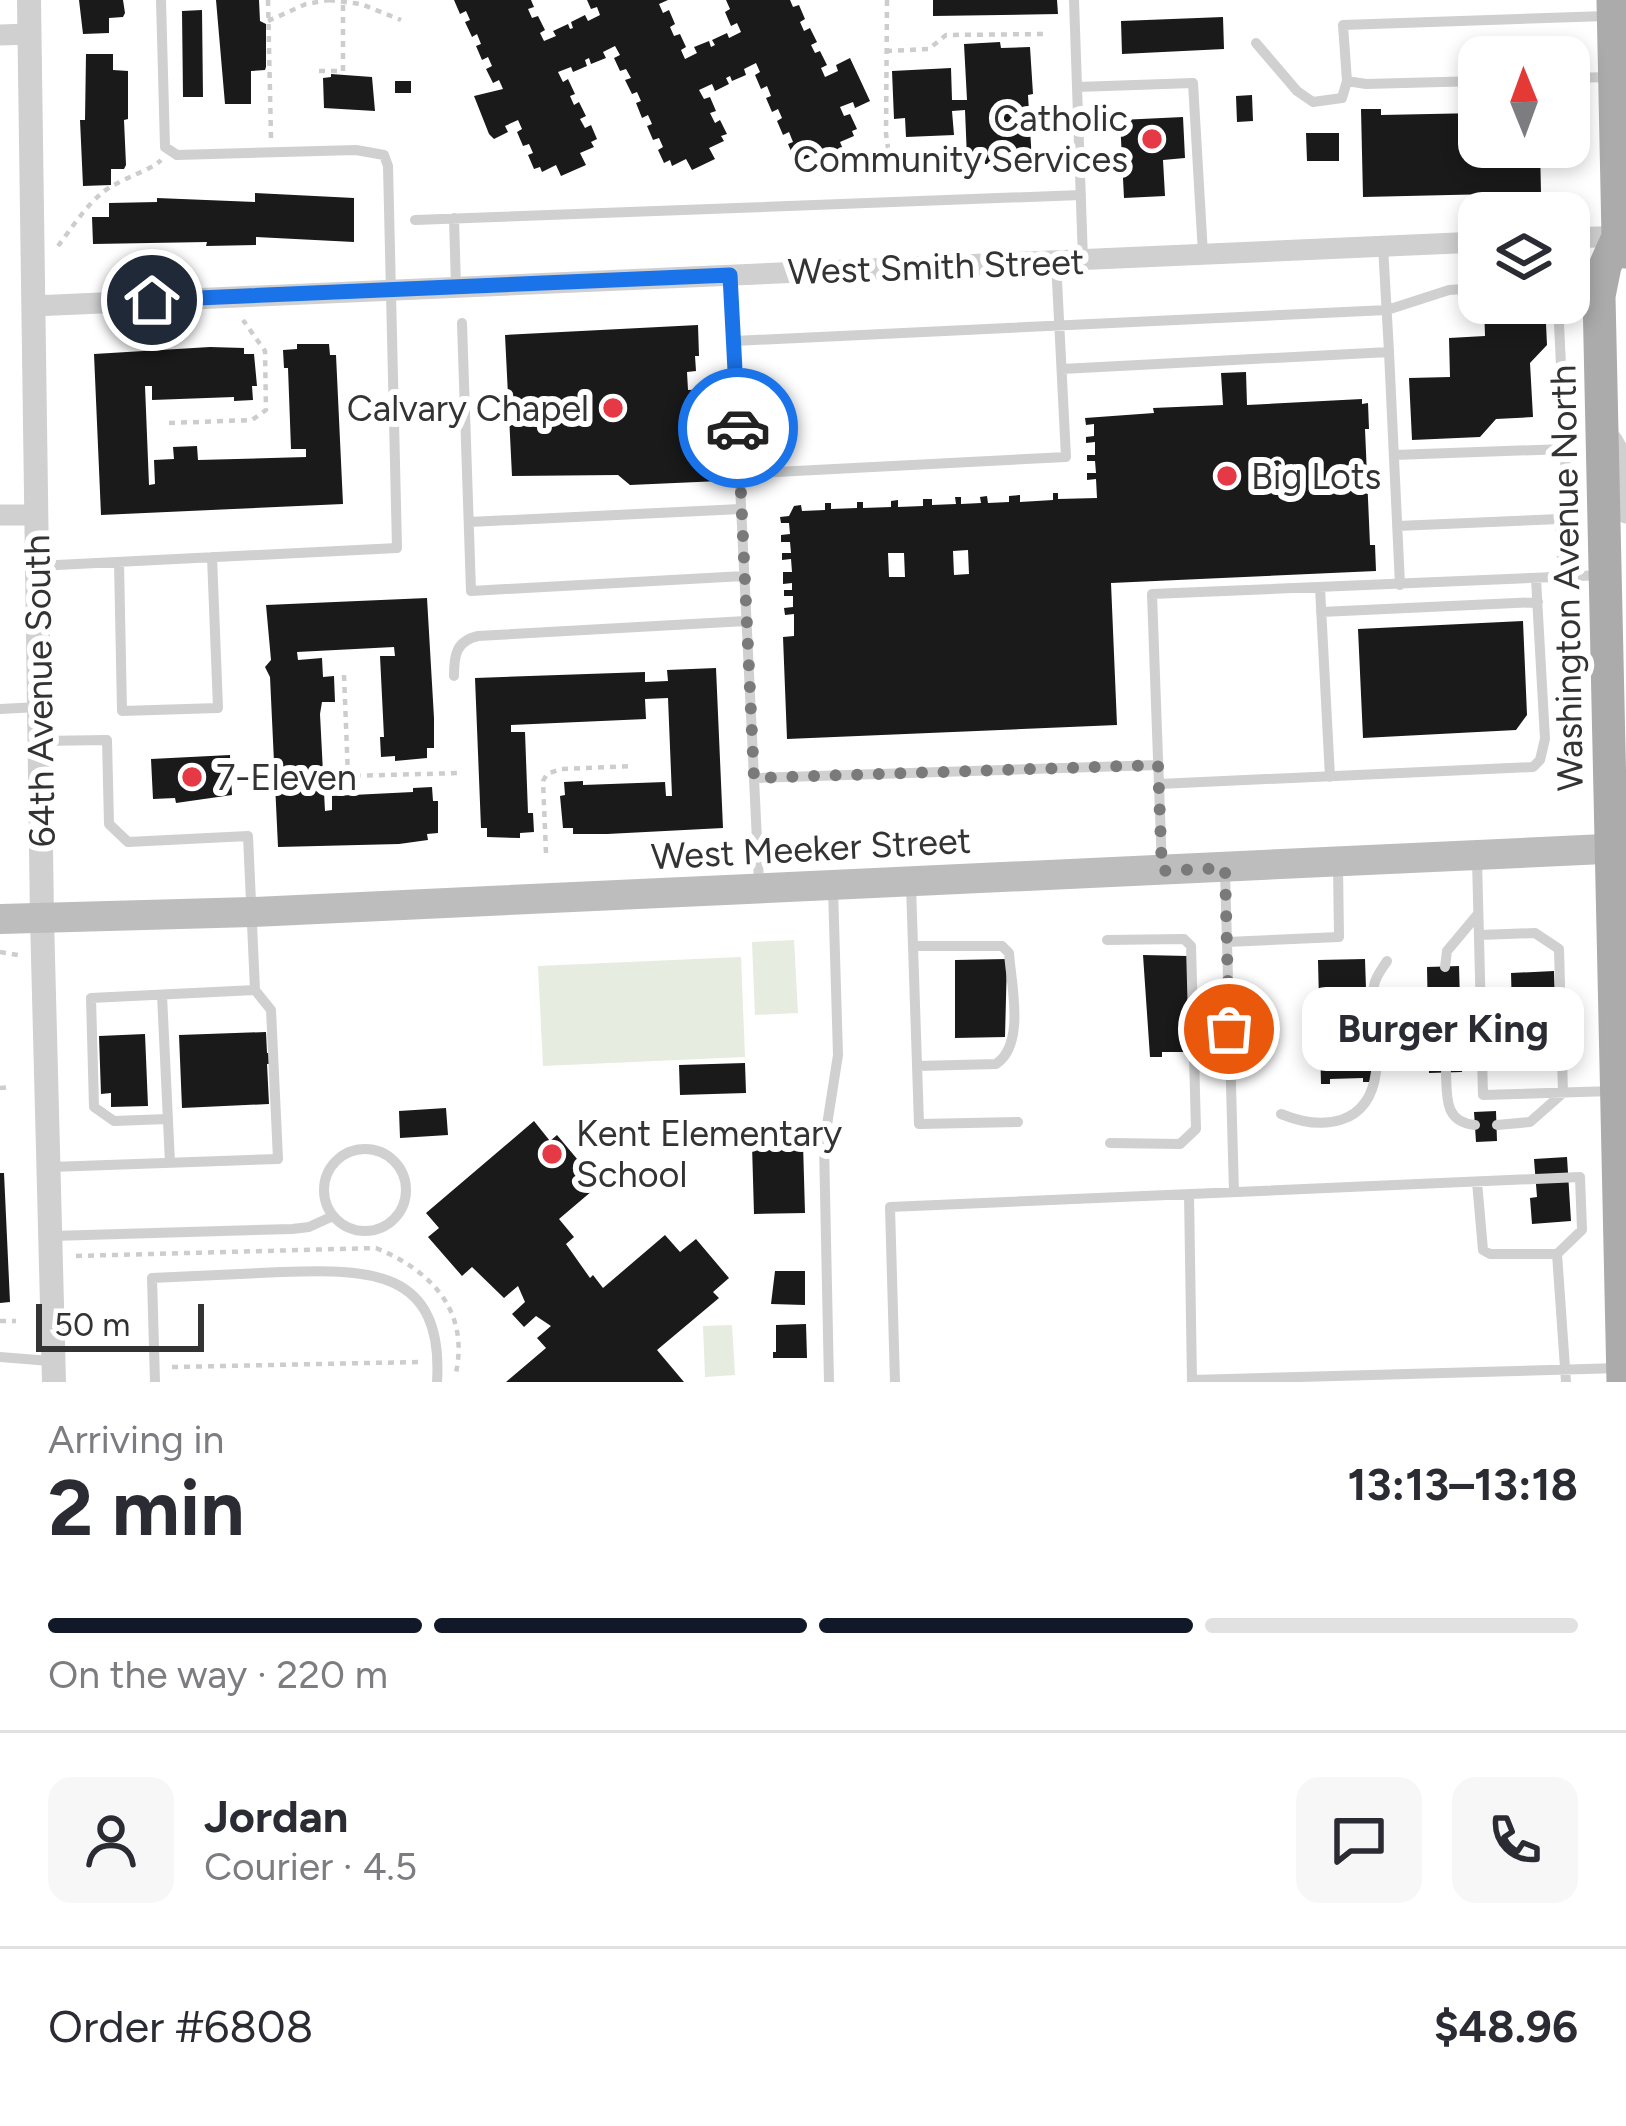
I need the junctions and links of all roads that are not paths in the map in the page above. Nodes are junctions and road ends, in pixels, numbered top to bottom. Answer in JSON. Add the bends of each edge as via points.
{"nodes":[{"id":1,"x":29,"y":0,"type":"edge"},
{"id":2,"x":161,"y":0,"type":"edge"},
{"id":3,"x":1074,"y":0,"type":"edge"},
{"id":4,"x":1613,"y":8,"type":"edge"},
{"id":5,"x":0,"y":34,"type":"edge"},
{"id":6,"x":30,"y":34,"type":"junction"},
{"id":7,"x":1256,"y":43,"type":"dead end"},
{"id":8,"x":1614,"y":77,"type":"junction"},
{"id":9,"x":1590,"y":78,"type":"edge"},
{"id":10,"x":1347,"y":81,"type":"junction"},
{"id":11,"x":1458,"y":82,"type":"edge"},
{"id":12,"x":1077,"y":87,"type":"junction"},
{"id":13,"x":1621,"y":120,"type":"edge"},
{"id":14,"x":1081,"y":195,"type":"junction"},
{"id":15,"x":454,"y":218,"type":"junction"},
{"id":16,"x":416,"y":220,"type":"dead end"},
{"id":17,"x":1590,"y":240,"type":"edge"},
{"id":18,"x":1623,"y":242,"type":"edge"},
{"id":19,"x":1458,"y":243,"type":"edge"},
{"id":20,"x":1383,"y":246,"type":"junction"},
{"id":21,"x":1203,"y":254,"type":"junction"},
{"id":22,"x":1083,"y":260,"type":"junction"},
{"id":23,"x":1055,"y":261,"type":"junction"},
{"id":24,"x":730,"y":275,"type":"junction"},
{"id":25,"x":456,"y":287,"type":"junction"},
{"id":26,"x":1458,"y":289,"type":"edge"},
{"id":27,"x":388,"y":290,"type":"junction"},
{"id":28,"x":34,"y":306,"type":"junction"},
{"id":29,"x":1387,"y":310,"type":"junction"},
{"id":30,"x":462,"y":323,"type":"dead end"},
{"id":31,"x":1559,"y":324,"type":"edge"},
{"id":32,"x":1059,"y":325,"type":"junction"},
{"id":33,"x":734,"y":341,"type":"junction"},
{"id":34,"x":1389,"y":352,"type":"junction"},
{"id":35,"x":1062,"y":369,"type":"junction"},
{"id":36,"x":1601,"y":431,"type":"junction"},
{"id":37,"x":1565,"y":449,"type":"junction"},
{"id":38,"x":1394,"y":455,"type":"junction"},
{"id":39,"x":740,"y":473,"type":"junction"},
{"id":40,"x":741,"y":509,"type":"junction"},
{"id":41,"x":1626,"y":513,"type":"edge"},
{"id":42,"x":0,"y":515,"type":"edge"},
{"id":43,"x":36,"y":515,"type":"junction"},
{"id":44,"x":1560,"y":519,"type":"junction"},
{"id":45,"x":469,"y":522,"type":"junction"},
{"id":46,"x":1397,"y":526,"type":"junction"},
{"id":47,"x":212,"y":557,"type":"junction"},
{"id":48,"x":119,"y":562,"type":"junction"},
{"id":49,"x":1616,"y":564,"type":"edge"},
{"id":50,"x":37,"y":566,"type":"junction"},
{"id":51,"x":744,"y":577,"type":"junction"},
{"id":52,"x":1563,"y":578,"type":"junction"},
{"id":53,"x":1536,"y":579,"type":"junction"},
{"id":54,"x":1400,"y":585,"type":"junction"},
{"id":55,"x":1320,"y":588,"type":"junction"},
{"id":56,"x":1538,"y":602,"type":"junction"},
{"id":57,"x":1322,"y":612,"type":"junction"},
{"id":58,"x":746,"y":621,"type":"junction"},
{"id":59,"x":454,"y":676,"type":"dead end"},
{"id":60,"x":39,"y":707,"type":"junction"},
{"id":61,"x":2,"y":710,"type":"edge"},
{"id":62,"x":40,"y":741,"type":"junction"},
{"id":63,"x":1158,"y":765,"type":"junction"},
{"id":64,"x":1330,"y":777,"type":"junction"},
{"id":65,"x":754,"y":778,"type":"junction"},
{"id":66,"x":1159,"y":784,"type":"junction"},
{"id":67,"x":1619,"y":849,"type":"edge"},
{"id":68,"x":1477,"y":857,"type":"junction"},
{"id":69,"x":1338,"y":863,"type":"junction"},
{"id":70,"x":1225,"y":868,"type":"junction"},
{"id":71,"x":1162,"y":871,"type":"junction"},
{"id":72,"x":911,"y":882,"type":"junction"},
{"id":73,"x":833,"y":886,"type":"junction"},
{"id":74,"x":759,"y":890,"type":"junction"},
{"id":75,"x":252,"y":912,"type":"junction"},
{"id":76,"x":1478,"y":914,"type":"junction"},
{"id":77,"x":42,"y":918,"type":"junction"},
{"id":78,"x":0,"y":919,"type":"edge"},
{"id":79,"x":1479,"y":935,"type":"junction"},
{"id":80,"x":1107,"y":940,"type":"dead end"},
{"id":81,"x":1227,"y":942,"type":"junction"},
{"id":82,"x":913,"y":946,"type":"junction"},
{"id":83,"x":1387,"y":961,"type":"dead end"},
{"id":84,"x":1445,"y":967,"type":"dead end"},
{"id":85,"x":255,"y":991,"type":"junction"},
{"id":86,"x":161,"y":995,"type":"junction"},
{"id":87,"x":917,"y":1066,"type":"junction"},
{"id":88,"x":1446,"y":1072,"type":"dead end"},
{"id":89,"x":1618,"y":1090,"type":"junction"},
{"id":90,"x":1563,"y":1093,"type":"junction"},
{"id":91,"x":1281,"y":1114,"type":"dead end"},
{"id":92,"x":167,"y":1119,"type":"junction"},
{"id":93,"x":1018,"y":1123,"type":"dead end"},
{"id":94,"x":1475,"y":1125,"type":"dead end"},
{"id":95,"x":1496,"y":1125,"type":"dead end"},
{"id":96,"x":1110,"y":1143,"type":"dead end"},
{"id":97,"x":170,"y":1163,"type":"junction"},
{"id":98,"x":47,"y":1167,"type":"junction"},
{"id":99,"x":1477,"y":1181,"type":"junction"},
{"id":100,"x":1234,"y":1192,"type":"junction"},
{"id":101,"x":1189,"y":1194,"type":"junction"},
{"id":102,"x":333,"y":1216,"type":"junction"},
{"id":103,"x":49,"y":1237,"type":"junction"},
{"id":104,"x":1557,"y":1254,"type":"junction"},
{"id":105,"x":0,"y":1357,"type":"edge"},
{"id":106,"x":53,"y":1372,"type":"edge"},
{"id":107,"x":1566,"y":1375,"type":"edge"},
{"id":108,"x":1623,"y":1375,"type":"edge"},
{"id":109,"x":1192,"y":1381,"type":"edge"},
{"id":110,"x":155,"y":1382,"type":"edge"},
{"id":111,"x":436,"y":1382,"type":"edge"},
{"id":112,"x":830,"y":1382,"type":"edge"},
{"id":113,"x":895,"y":1382,"type":"edge"}],
"edges":[{"from":1,"to":6,"type":"street","name":"64th Avenue South"},
{"from":2,"to":27,"type":"lane","via":[[162,134],[169,150],[384,155]]},
{"from":3,"to":12,"type":"lane"},
{"from":4,"to":8,"type":"main road","name":"Washington Avenue North"},
{"from":4,"to":10,"type":"lane","via":[[1343,25]]},
{"from":5,"to":6,"type":"street"},
{"from":6,"to":28,"type":"street","name":"64th Avenue South"},
{"from":7,"to":10,"type":"lane","via":[[1313,102],[1342,98]]},
{"from":8,"to":9,"type":"lane"},
{"from":8,"to":13,"type":"main road","name":"Washington Avenue North"},
{"from":10,"to":11,"type":"lane"},
{"from":12,"to":14,"type":"lane"},
{"from":12,"to":21,"type":"lane","via":[[1193,83]]},
{"from":13,"to":18,"type":"main road","name":"Washington Avenue North"},
{"from":14,"to":15,"type":"lane"},
{"from":14,"to":22,"type":"lane"},
{"from":15,"to":16,"type":"lane"},
{"from":15,"to":25,"type":"lane"},
{"from":17,"to":18,"type":"street"},
{"from":18,"to":36,"type":"main road","name":"Washington Avenue North","via":[[1605,266],[1599,296]]},
{"from":19,"to":20,"type":"street","name":"West Smith Street"},
{"from":20,"to":21,"type":"street","name":"West Smith Street"},
{"from":20,"to":29,"type":"lane"},
{"from":21,"to":22,"type":"street","name":"West Smith Street"},
{"from":22,"to":23,"type":"street","name":"West Smith Street"},
{"from":23,"to":24,"type":"street","name":"West Smith Street"},
{"from":23,"to":32,"type":"lane"},
{"from":24,"to":25,"type":"street","name":"West Smith Street"},
{"from":24,"to":33,"type":"lane"},
{"from":25,"to":27,"type":"street","name":"West Smith Street"},
{"from":26,"to":29,"type":"lane"},
{"from":27,"to":28,"type":"street","name":"West Smith Street"},
{"from":27,"to":47,"type":"lane","via":[[398,548]]},
{"from":28,"to":43,"type":"street","name":"64th Avenue South"},
{"from":29,"to":32,"type":"lane"},
{"from":29,"to":34,"type":"lane"},
{"from":30,"to":45,"type":"lane"},
{"from":31,"to":37,"type":"lane"},
{"from":32,"to":33,"type":"lane"},
{"from":32,"to":35,"type":"lane"},
{"from":33,"to":39,"type":"lane"},
{"from":34,"to":35,"type":"lane"},
{"from":34,"to":38,"type":"lane"},
{"from":35,"to":39,"type":"lane","via":[[1066,457]]},
{"from":36,"to":41,"type":"street","via":[[1622,446]]},
{"from":36,"to":49,"type":"main road","name":"Washington Avenue North"},
{"from":37,"to":38,"type":"lane"},
{"from":37,"to":44,"type":"lane"},
{"from":38,"to":46,"type":"lane"},
{"from":39,"to":40,"type":"lane"},
{"from":40,"to":45,"type":"lane"},
{"from":40,"to":51,"type":"lane"},
{"from":42,"to":43,"type":"street"},
{"from":43,"to":50,"type":"street","name":"64th Avenue South"},
{"from":44,"to":46,"type":"lane"},
{"from":44,"to":52,"type":"lane"},
{"from":45,"to":51,"type":"lane","via":[[471,591]]},
{"from":46,"to":54,"type":"lane"},
{"from":47,"to":48,"type":"lane"},
{"from":47,"to":48,"type":"lane","via":[[218,708],[122,711]]},
{"from":48,"to":50,"type":"lane"},
{"from":49,"to":52,"type":"lane"},
{"from":49,"to":67,"type":"main road","name":"Washington Avenue North"},
{"from":50,"to":60,"type":"street","name":"64th Avenue South"},
{"from":51,"to":58,"type":"lane"},
{"from":52,"to":53,"type":"lane"},
{"from":53,"to":54,"type":"lane"},
{"from":53,"to":56,"type":"lane"},
{"from":54,"to":55,"type":"lane"},
{"from":55,"to":57,"type":"lane"},
{"from":55,"to":63,"type":"lane","via":[[1152,594]]},
{"from":56,"to":57,"type":"lane"},
{"from":56,"to":64,"type":"lane","via":[[1545,739],[1533,767]]},
{"from":57,"to":64,"type":"lane"},
{"from":58,"to":59,"type":"lane","via":[[478,636],[459,645]]},
{"from":58,"to":65,"type":"lane"},
{"from":60,"to":61,"type":"lane"},
{"from":60,"to":62,"type":"street","name":"64th Avenue South"},
{"from":62,"to":75,"type":"lane","via":[[106,740],[110,824],[128,842],[248,836]]},
{"from":62,"to":77,"type":"street","name":"64th Avenue South"},
{"from":63,"to":65,"type":"lane"},
{"from":63,"to":66,"type":"lane"},
{"from":64,"to":66,"type":"lane"},
{"from":65,"to":74,"type":"lane"},
{"from":66,"to":71,"type":"lane"},
{"from":67,"to":68,"type":"main road","name":"West Meeker Street"},
{"from":67,"to":89,"type":"main road","name":"Washington Avenue North"},
{"from":68,"to":69,"type":"main road","name":"West Meeker Street"},
{"from":68,"to":76,"type":"lane"},
{"from":69,"to":70,"type":"main road","name":"West Meeker Street"},
{"from":69,"to":81,"type":"lane","via":[[1339,937]]},
{"from":70,"to":71,"type":"main road","name":"West Meeker Street"},
{"from":70,"to":81,"type":"lane"},
{"from":71,"to":72,"type":"main road","name":"West Meeker Street"},
{"from":72,"to":73,"type":"main road","name":"West Meeker Street"},
{"from":72,"to":82,"type":"lane"},
{"from":73,"to":74,"type":"main road","name":"West Meeker Street"},
{"from":73,"to":112,"type":"lane","via":[[838,1055],[824,1144]]},
{"from":74,"to":75,"type":"main road","name":"West Meeker Street"},
{"from":75,"to":77,"type":"main road","name":"West Meeker Street"},
{"from":75,"to":85,"type":"lane"},
{"from":76,"to":79,"type":"lane"},
{"from":76,"to":84,"type":"lane","via":[[1447,951]]},
{"from":77,"to":78,"type":"main road","name":"West Meeker Street"},
{"from":77,"to":98,"type":"street","name":"64th Avenue South"},
{"from":79,"to":90,"type":"lane","via":[[1535,933],[1559,949]]},
{"from":79,"to":90,"type":"lane","via":[[1483,1095]]},
{"from":80,"to":96,"type":"lane","via":[[1184,939],[1191,946],[1196,1129],[1180,1144]]},
{"from":81,"to":100,"type":"lane"},
{"from":82,"to":87,"type":"lane"},
{"from":82,"to":87,"type":"lane","via":[[1002,946],[1009,953],[1013,1030],[996,1064]]},
{"from":83,"to":91,"type":"lane","via":[[1374,982],[1376,1075],[1363,1106],[1337,1124]]},
{"from":85,"to":86,"type":"lane"},
{"from":85,"to":97,"type":"lane","via":[[271,1010],[278,1160]]},
{"from":86,"to":92,"type":"lane"},
{"from":86,"to":92,"type":"lane","via":[[91,998],[92,1101],[114,1121]]},
{"from":87,"to":93,"type":"lane","via":[[919,1124]]},
{"from":88,"to":94,"type":"lane","via":[[1450,1113]]},
{"from":89,"to":90,"type":"lane"},
{"from":89,"to":108,"type":"main road","name":"Washington Avenue North"},
{"from":90,"to":95,"type":"lane","via":[[1527,1123]]},
{"from":92,"to":97,"type":"lane"},
{"from":97,"to":98,"type":"lane"},
{"from":98,"to":103,"type":"street","name":"64th Avenue South"},
{"from":99,"to":100,"type":"lane"},
{"from":99,"to":104,"type":"lane","via":[[1483,1250]]},
{"from":99,"to":104,"type":"lane","via":[[1580,1177],[1582,1230]]},
{"from":100,"to":101,"type":"lane"},
{"from":101,"to":109,"type":"lane"},
{"from":101,"to":113,"type":"lane","via":[[890,1208]]},
{"from":102,"to":102,"type":"lane","via":[[355,1230],[392,1221],[405,1198],[402,1172],[383,1154],[356,1150],[333,1165],[324,1191]]},
{"from":102,"to":103,"type":"lane","via":[[292,1229]]},
{"from":103,"to":106,"type":"street","name":"64th Avenue South"},
{"from":104,"to":107,"type":"lane"},
{"from":105,"to":106,"type":"lane"},
{"from":107,"to":108,"type":"lane"},
{"from":107,"to":109,"type":"lane"},
{"from":110,"to":111,"type":"lane","via":[[152,1278],[346,1269],[388,1278],[413,1298],[431,1323]]}]}
